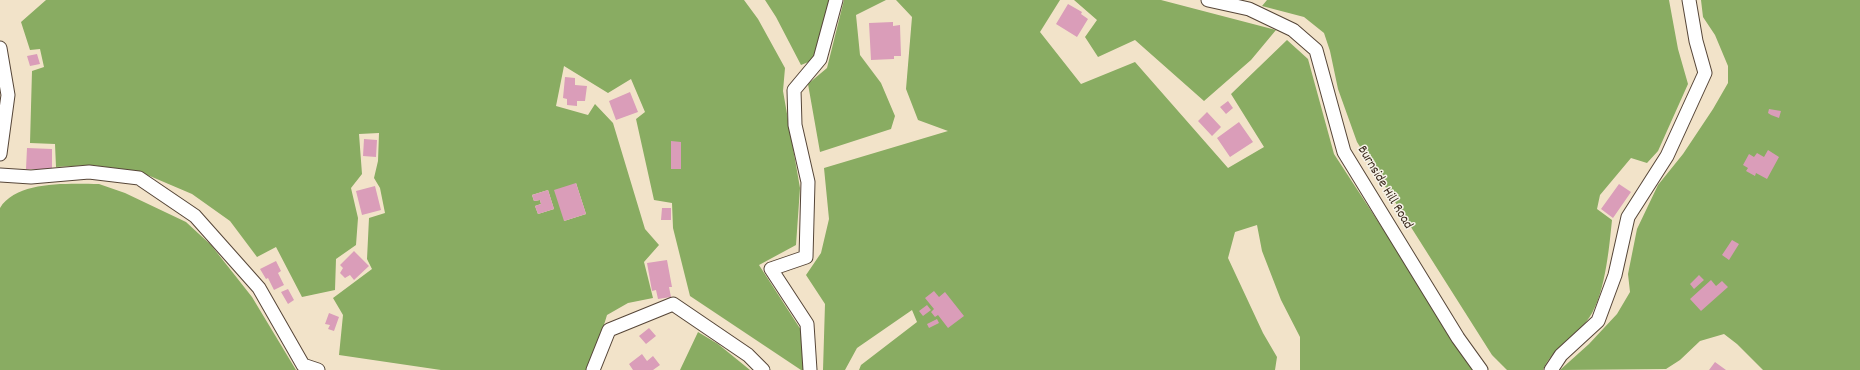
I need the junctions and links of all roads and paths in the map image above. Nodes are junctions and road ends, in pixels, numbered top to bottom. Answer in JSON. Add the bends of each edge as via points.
{"nodes":[{"id":1,"x":836,"y":0,"type":"edge"},
{"id":2,"x":1208,"y":0,"type":"edge"},
{"id":3,"x":1689,"y":0,"type":"edge"},
{"id":4,"x":0,"y":48,"type":"edge"},
{"id":5,"x":0,"y":154,"type":"edge"},
{"id":6,"x":0,"y":175,"type":"edge"},
{"id":7,"x":318,"y":370,"type":"edge"},
{"id":8,"x":593,"y":370,"type":"edge"},
{"id":9,"x":763,"y":370,"type":"edge"},
{"id":10,"x":810,"y":370,"type":"edge"},
{"id":11,"x":1481,"y":370,"type":"edge"},
{"id":12,"x":1551,"y":370,"type":"edge"}],
"edges":[{"from":1,"to":10,"type":"street","via":[[820,59],[794,90],[795,125],[808,182],[806,257],[771,269],[807,324]]},
{"from":2,"to":11,"type":"street","name":"Burnside Hill Road","via":[[1249,9],[1293,30],[1316,50],[1344,152],[1458,338]]},
{"from":3,"to":12,"type":"street","via":[[1705,73],[1667,156],[1628,217],[1614,275],[1598,321],[1561,355]]},
{"from":4,"to":5,"type":"street","via":[[8,95]]},
{"from":6,"to":7,"type":"street","via":[[30,177],[89,172],[139,178],[195,216],[260,288],[303,365]]},
{"from":8,"to":9,"type":"street","via":[[608,330],[673,304],[748,355]]}]}
